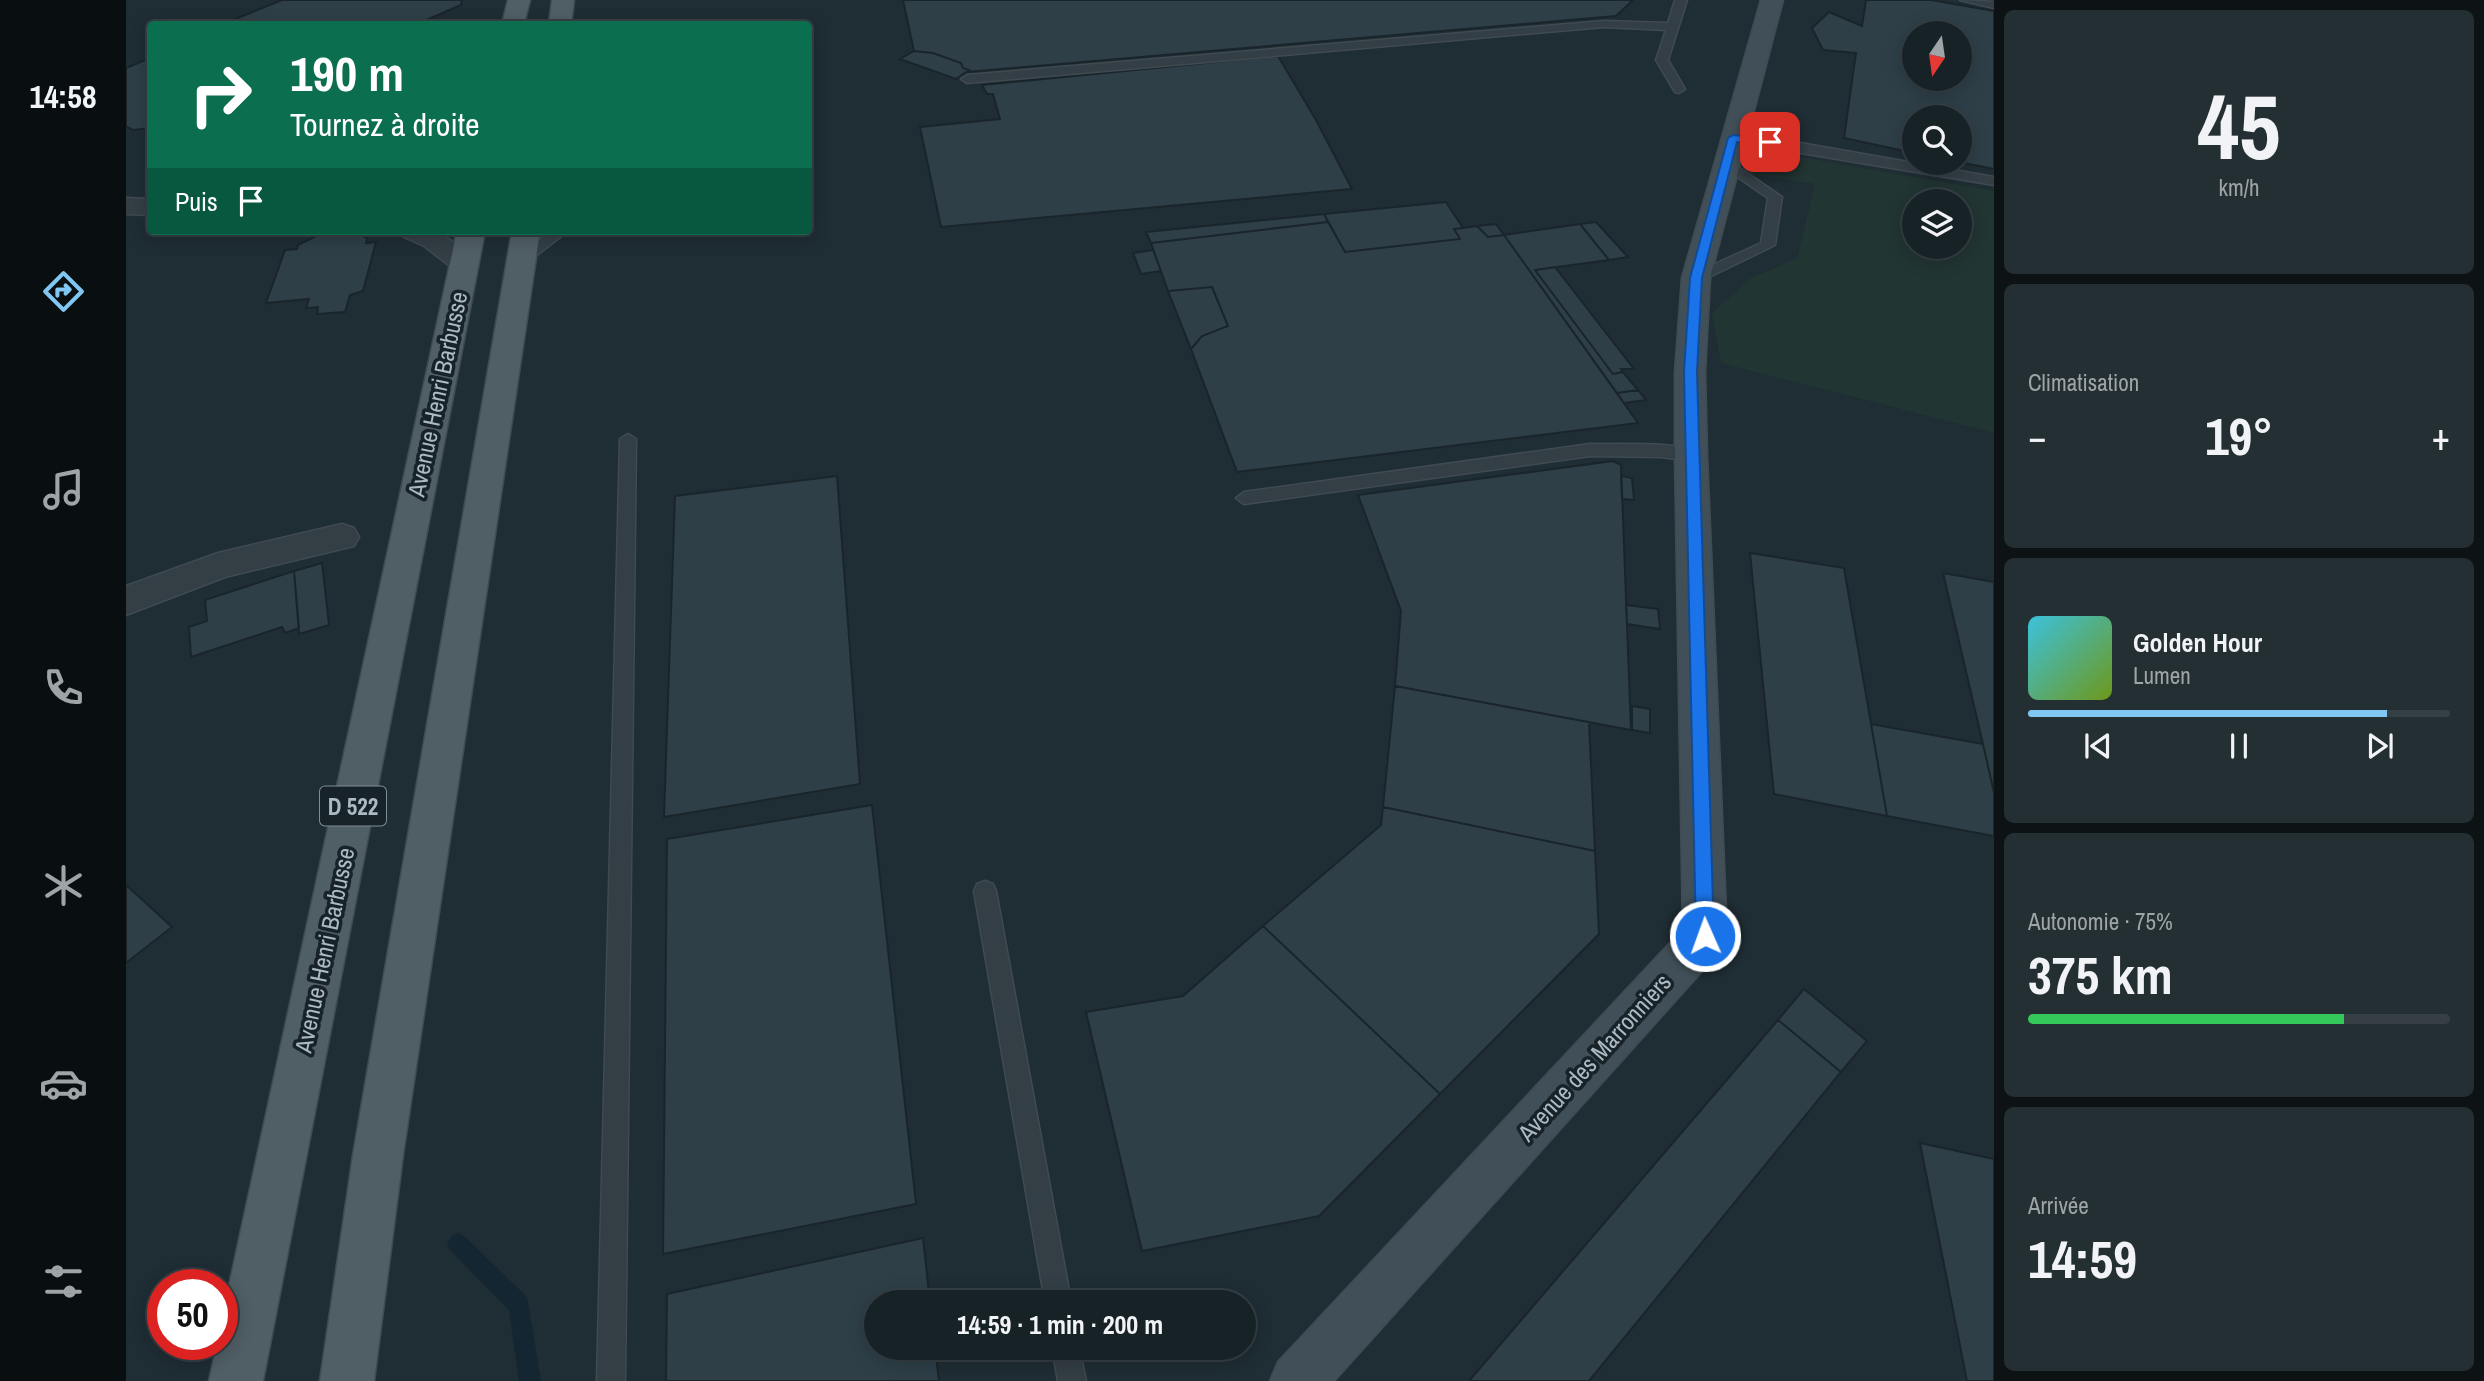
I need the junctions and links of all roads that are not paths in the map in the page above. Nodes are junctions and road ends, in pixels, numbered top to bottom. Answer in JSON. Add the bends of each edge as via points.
{"nodes":[{"id":1,"x":519,"y":0,"type":"edge"},
{"id":2,"x":563,"y":0,"type":"edge"},
{"id":3,"x":1681,"y":0,"type":"edge"},
{"id":4,"x":1772,"y":0,"type":"edge"},
{"id":5,"x":1966,"y":0,"type":"edge"},
{"id":6,"x":1994,"y":5,"type":"edge"},
{"id":7,"x":514,"y":21,"type":"edge"},
{"id":8,"x":560,"y":21,"type":"edge"},
{"id":9,"x":1672,"y":27,"type":"junction"},
{"id":10,"x":967,"y":79,"type":"dead end"},
{"id":11,"x":1679,"y":89,"type":"dead end"},
{"id":12,"x":1729,"y":150,"type":"junction"},
{"id":13,"x":1994,"y":181,"type":"edge"},
{"id":14,"x":126,"y":206,"type":"edge"},
{"id":15,"x":147,"y":207,"type":"edge"},
{"id":16,"x":423,"y":235,"type":"edge"},
{"id":17,"x":551,"y":235,"type":"edge"},
{"id":18,"x":523,"y":246,"type":"edge"},
{"id":19,"x":467,"y":247,"type":"edge"},
{"id":20,"x":1696,"y":278,"type":"junction"},
{"id":21,"x":628,"y":439,"type":"dead end"},
{"id":22,"x":1691,"y":455,"type":"junction"},
{"id":23,"x":1244,"y":498,"type":"dead end"},
{"id":24,"x":342,"y":537,"type":"dead end"},
{"id":25,"x":126,"y":601,"type":"edge"},
{"id":26,"x":985,"y":891,"type":"dead end"},
{"id":27,"x":1056,"y":1290,"type":"edge"},
{"id":28,"x":1068,"y":1360,"type":"edge"},
{"id":29,"x":236,"y":1381,"type":"edge"},
{"id":30,"x":347,"y":1381,"type":"edge"},
{"id":31,"x":611,"y":1381,"type":"edge"},
{"id":32,"x":1072,"y":1381,"type":"edge"},
{"id":33,"x":1297,"y":1381,"type":"edge"}],
"edges":[{"from":1,"to":7,"type":"main road"},
{"from":2,"to":8,"type":"main road"},
{"from":3,"to":9,"type":"lane"},
{"from":4,"to":12,"type":"main road","name":"Avenue des Marronniers"},
{"from":5,"to":6,"type":"lane"},
{"from":9,"to":10,"type":"lane","via":[[1604,24]]},
{"from":9,"to":11,"type":"lane","via":[[1662,60]]},
{"from":12,"to":13,"type":"lane","via":[[1789,145]]},
{"from":12,"to":20,"type":"main road","name":"Avenue des Marronniers"},
{"from":12,"to":20,"type":"lane","via":[[1775,197],[1768,245]]},
{"from":14,"to":15,"type":"street"},
{"from":16,"to":19,"type":"street"},
{"from":17,"to":18,"type":"lane"},
{"from":18,"to":30,"type":"main road","via":[[380,1142]]},
{"from":19,"to":29,"type":"main road","name":"Avenue Henri Barbusse","number":"D 522"},
{"from":20,"to":22,"type":"main road","name":"Avenue des Marronniers"},
{"from":21,"to":31,"type":"lane"},
{"from":22,"to":23,"type":"lane","via":[[1590,450]]},
{"from":22,"to":33,"type":"main road","name":"Avenue des Marronniers","via":[[1705,936]]},
{"from":24,"to":25,"type":"street","via":[[218,566]]},
{"from":26,"to":27,"type":"lane"},
{"from":28,"to":32,"type":"lane"}]}
